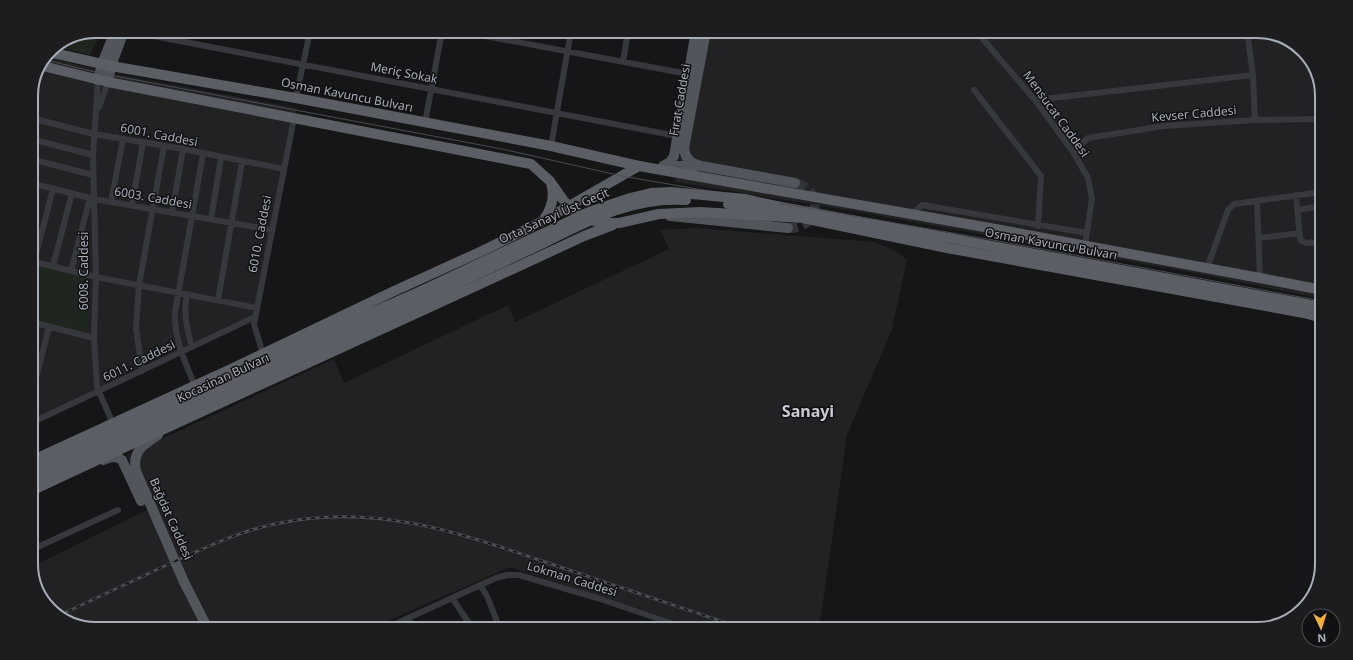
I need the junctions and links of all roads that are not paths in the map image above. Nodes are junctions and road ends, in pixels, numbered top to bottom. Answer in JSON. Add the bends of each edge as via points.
{"nodes":[{"id":1,"x":113,"y":38,"type":"edge"},
{"id":2,"x":120,"y":38,"type":"edge"},
{"id":3,"x":163,"y":38,"type":"edge"},
{"id":4,"x":309,"y":38,"type":"edge"},
{"id":5,"x":441,"y":38,"type":"edge"},
{"id":6,"x":495,"y":38,"type":"edge"},
{"id":7,"x":512,"y":38,"type":"edge"},
{"id":8,"x":570,"y":38,"type":"edge"},
{"id":9,"x":627,"y":38,"type":"edge"},
{"id":10,"x":695,"y":38,"type":"edge"},
{"id":11,"x":705,"y":38,"type":"edge"},
{"id":12,"x":982,"y":38,"type":"edge"},
{"id":13,"x":1248,"y":38,"type":"edge"},
{"id":14,"x":511,"y":41,"type":"junction"},
{"id":15,"x":568,"y":51,"type":"junction"},
{"id":16,"x":57,"y":54,"type":"edge"},
{"id":17,"x":623,"y":62,"type":"junction"},
{"id":18,"x":107,"y":65,"type":"junction"},
{"id":19,"x":303,"y":65,"type":"junction"},
{"id":20,"x":46,"y":67,"type":"edge"},
{"id":21,"x":688,"y":74,"type":"junction"},
{"id":22,"x":1253,"y":75,"type":"junction"},
{"id":23,"x":103,"y":81,"type":"junction"},
{"id":24,"x":431,"y":89,"type":"junction"},
{"id":25,"x":974,"y":90,"type":"dead end"},
{"id":26,"x":296,"y":98,"type":"junction"},
{"id":27,"x":1035,"y":100,"type":"junction"},
{"id":28,"x":557,"y":112,"type":"junction"},
{"id":29,"x":96,"y":114,"type":"junction"},
{"id":30,"x":294,"y":118,"type":"junction"},
{"id":31,"x":1315,"y":119,"type":"edge"},
{"id":32,"x":38,"y":120,"type":"edge"},
{"id":33,"x":1255,"y":120,"type":"junction"},
{"id":34,"x":425,"y":123,"type":"junction"},
{"id":35,"x":94,"y":134,"type":"junction"},
{"id":36,"x":677,"y":136,"type":"junction"},
{"id":37,"x":122,"y":139,"type":"junction"},
{"id":38,"x":38,"y":141,"type":"edge"},
{"id":39,"x":144,"y":142,"type":"junction"},
{"id":40,"x":164,"y":146,"type":"junction"},
{"id":41,"x":551,"y":146,"type":"junction"},
{"id":42,"x":183,"y":149,"type":"junction"},
{"id":43,"x":1073,"y":152,"type":"junction"},
{"id":44,"x":203,"y":154,"type":"junction"},
{"id":45,"x":93,"y":155,"type":"junction"},
{"id":46,"x":222,"y":158,"type":"junction"},
{"id":47,"x":38,"y":161,"type":"edge"},
{"id":48,"x":242,"y":162,"type":"junction"},
{"id":49,"x":639,"y":166,"type":"junction"},
{"id":50,"x":663,"y":166,"type":"junction"},
{"id":51,"x":701,"y":166,"type":"junction"},
{"id":52,"x":284,"y":169,"type":"junction"},
{"id":53,"x":93,"y":175,"type":"junction"},
{"id":54,"x":550,"y":181,"type":"junction"},
{"id":55,"x":795,"y":183,"type":"tunnel mouth"},
{"id":56,"x":38,"y":185,"type":"edge"},
{"id":57,"x":53,"y":189,"type":"junction"},
{"id":58,"x":596,"y":190,"type":"junction"},
{"id":59,"x":1315,"y":193,"type":"edge"},
{"id":60,"x":72,"y":194,"type":"junction"},
{"id":61,"x":1296,"y":195,"type":"junction"},
{"id":62,"x":92,"y":199,"type":"junction"},
{"id":63,"x":1257,"y":201,"type":"junction"},
{"id":64,"x":111,"y":202,"type":"junction"},
{"id":65,"x":132,"y":206,"type":"junction"},
{"id":66,"x":569,"y":206,"type":"junction"},
{"id":67,"x":1315,"y":207,"type":"edge"},
{"id":68,"x":152,"y":209,"type":"junction"},
{"id":69,"x":776,"y":209,"type":"junction"},
{"id":70,"x":1297,"y":210,"type":"junction"},
{"id":71,"x":172,"y":213,"type":"junction"},
{"id":72,"x":554,"y":214,"type":"junction"},
{"id":73,"x":659,"y":214,"type":"junction"},
{"id":74,"x":912,"y":214,"type":"junction"},
{"id":75,"x":192,"y":216,"type":"junction"},
{"id":76,"x":804,"y":218,"type":"junction"},
{"id":77,"x":211,"y":219,"type":"junction"},
{"id":78,"x":594,"y":221,"type":"junction"},
{"id":79,"x":541,"y":222,"type":"junction"},
{"id":80,"x":232,"y":223,"type":"junction"},
{"id":81,"x":619,"y":223,"type":"junction"},
{"id":82,"x":1038,"y":226,"type":"junction"},
{"id":83,"x":788,"y":228,"type":"tunnel mouth"},
{"id":84,"x":272,"y":230,"type":"junction"},
{"id":85,"x":1087,"y":233,"type":"junction"},
{"id":86,"x":1300,"y":234,"type":"junction"},
{"id":87,"x":1259,"y":238,"type":"junction"},
{"id":88,"x":1315,"y":242,"type":"edge"},
{"id":89,"x":38,"y":243,"type":"edge"},
{"id":90,"x":569,"y":243,"type":"junction"},
{"id":91,"x":1085,"y":245,"type":"junction"},
{"id":92,"x":38,"y":262,"type":"edge"},
{"id":93,"x":53,"y":266,"type":"junction"},
{"id":94,"x":1206,"y":268,"type":"junction"},
{"id":95,"x":71,"y":271,"type":"junction"},
{"id":96,"x":96,"y":277,"type":"junction"},
{"id":97,"x":1260,"y":278,"type":"junction"},
{"id":98,"x":139,"y":285,"type":"junction"},
{"id":99,"x":1315,"y":289,"type":"edge"},
{"id":100,"x":179,"y":293,"type":"junction"},
{"id":101,"x":187,"y":294,"type":"junction"},
{"id":102,"x":423,"y":295,"type":"joint"},
{"id":103,"x":218,"y":300,"type":"junction"},
{"id":104,"x":1315,"y":306,"type":"edge"},
{"id":105,"x":257,"y":308,"type":"junction"},
{"id":106,"x":255,"y":317,"type":"junction"},
{"id":107,"x":372,"y":318,"type":"junction"},
{"id":108,"x":1315,"y":318,"type":"edge"},
{"id":109,"x":38,"y":324,"type":"edge"},
{"id":110,"x":49,"y":327,"type":"junction"},
{"id":111,"x":319,"y":327,"type":"junction"},
{"id":112,"x":94,"y":338,"type":"junction"},
{"id":113,"x":347,"y":346,"type":"junction"},
{"id":114,"x":192,"y":347,"type":"junction"},
{"id":115,"x":181,"y":352,"type":"junction"},
{"id":116,"x":263,"y":354,"type":"junction"},
{"id":117,"x":38,"y":370,"type":"edge"},
{"id":118,"x":142,"y":371,"type":"junction"},
{"id":119,"x":195,"y":386,"type":"junction"},
{"id":120,"x":98,"y":392,"type":"junction"},
{"id":121,"x":38,"y":420,"type":"edge"},
{"id":122,"x":113,"y":424,"type":"junction"},
{"id":123,"x":168,"y":427,"type":"junction"},
{"id":124,"x":38,"y":458,"type":"edge"},
{"id":125,"x":81,"y":468,"type":"junction"},
{"id":126,"x":38,"y":469,"type":"edge"},
{"id":127,"x":38,"y":478,"type":"edge"},
{"id":128,"x":38,"y":488,"type":"edge"},
{"id":129,"x":118,"y":510,"type":"dead end"},
{"id":130,"x":38,"y":547,"type":"edge"},
{"id":131,"x":480,"y":585,"type":"junction"},
{"id":132,"x":452,"y":598,"type":"junction"},
{"id":133,"x":410,"y":618,"type":"junction"},
{"id":134,"x":198,"y":622,"type":"edge"},
{"id":135,"x":204,"y":622,"type":"edge"},
{"id":136,"x":401,"y":622,"type":"edge"},
{"id":137,"x":410,"y":622,"type":"edge"},
{"id":138,"x":468,"y":622,"type":"edge"},
{"id":139,"x":497,"y":622,"type":"edge"},
{"id":140,"x":668,"y":622,"type":"edge"}],
"edges":[{"from":1,"to":18,"type":"main road"},
{"from":2,"to":18,"type":"main road"},
{"from":3,"to":19,"type":"street","name":"Meriç Sokak"},
{"from":4,"to":19,"type":"street"},
{"from":5,"to":24,"type":"street"},
{"from":6,"to":14,"type":"street"},
{"from":7,"to":14,"type":"street"},
{"from":8,"to":15,"type":"street"},
{"from":9,"to":17,"type":"street"},
{"from":10,"to":21,"type":"main road","name":"Fırat Caddesi"},
{"from":11,"to":51,"type":"main road","name":"Fırat Caddesi","via":[[684,148],[689,160]]},
{"from":12,"to":27,"type":"street","name":"Mensucat Caddesi"},
{"from":13,"to":22,"type":"street"},
{"from":14,"to":15,"type":"street"},
{"from":15,"to":17,"type":"street"},
{"from":15,"to":28,"type":"street"},
{"from":16,"to":18,"type":"highway","name":"Osman Kavuncu Bulvarı"},
{"from":17,"to":21,"type":"street"},
{"from":18,"to":23,"type":"main road"},
{"from":18,"to":26,"type":"highway","name":"Osman Kavuncu Bulvarı"},
{"from":19,"to":24,"type":"street","name":"Meriç Sokak"},
{"from":19,"to":26,"type":"street"},
{"from":20,"to":23,"type":"highway"},
{"from":21,"to":36,"type":"main road","name":"Fırat Caddesi"},
{"from":22,"to":27,"type":"street"},
{"from":22,"to":33,"type":"street"},
{"from":23,"to":29,"type":"street"},
{"from":23,"to":29,"type":"street"},
{"from":23,"to":30,"type":"highway"},
{"from":24,"to":28,"type":"street","name":"Meriç Sokak"},
{"from":24,"to":34,"type":"street"},
{"from":25,"to":82,"type":"street","via":[[1041,176]]},
{"from":26,"to":34,"type":"highway","name":"Osman Kavuncu Bulvarı"},
{"from":27,"to":43,"type":"street","name":"Mensucat Caddesi"},
{"from":28,"to":36,"type":"street","name":"Meriç Sokak"},
{"from":28,"to":41,"type":"street"},
{"from":29,"to":35,"type":"street","name":"6008. Caddesi"},
{"from":30,"to":52,"type":"street","name":"6010. Caddesi"},
{"from":30,"to":54,"type":"highway","via":[[531,164]]},
{"from":31,"to":33,"type":"street","name":"Kevser Caddesi"},
{"from":32,"to":35,"type":"street","name":"6001. Caddesi"},
{"from":33,"to":43,"type":"street","name":"Kevser Caddesi","via":[[1164,126],[1088,138]]},
{"from":34,"to":41,"type":"highway","name":"Osman Kavuncu Bulvarı"},
{"from":35,"to":37,"type":"street","name":"6001. Caddesi"},
{"from":35,"to":45,"type":"street","name":"6008. Caddesi"},
{"from":36,"to":50,"type":"main road","name":"Fırat Caddesi","via":[[674,156]]},
{"from":37,"to":39,"type":"street","name":"6001. Caddesi"},
{"from":37,"to":64,"type":"street"},
{"from":38,"to":45,"type":"street"},
{"from":39,"to":40,"type":"street","name":"6001. Caddesi"},
{"from":39,"to":65,"type":"street"},
{"from":40,"to":42,"type":"street","name":"6001. Caddesi"},
{"from":40,"to":68,"type":"street"},
{"from":41,"to":49,"type":"highway","name":"Osman Kavuncu Bulvarı"},
{"from":42,"to":44,"type":"street","name":"6001. Caddesi"},
{"from":42,"to":71,"type":"street"},
{"from":43,"to":85,"type":"street","name":"Mensucat Caddesi","via":[[1088,178],[1092,198]]},
{"from":44,"to":46,"type":"street","name":"6001. Caddesi"},
{"from":44,"to":75,"type":"street"},
{"from":45,"to":53,"type":"street","name":"6008. Caddesi"},
{"from":46,"to":48,"type":"street","name":"6001. Caddesi"},
{"from":46,"to":77,"type":"street"},
{"from":47,"to":53,"type":"street"},
{"from":48,"to":52,"type":"street","name":"6001. Caddesi"},
{"from":48,"to":80,"type":"street"},
{"from":49,"to":50,"type":"highway"},
{"from":49,"to":58,"type":"highway"},
{"from":49,"to":74,"type":"highway"},
{"from":50,"to":51,"type":"main road"},
{"from":51,"to":55,"type":"main road"},
{"from":52,"to":84,"type":"street","name":"6010. Caddesi"},
{"from":53,"to":62,"type":"street","name":"6008. Caddesi"},
{"from":54,"to":66,"type":"highway"},
{"from":54,"to":79,"type":"highway","via":[[553,191],[552,205]]},
{"from":56,"to":57,"type":"street","name":"6003. Caddesi"},
{"from":57,"to":60,"type":"street","name":"6003. Caddesi"},
{"from":57,"to":89,"type":"street"},
{"from":58,"to":66,"type":"highway"},
{"from":58,"to":78,"type":"highway","via":[[588,199],[587,207]]},
{"from":59,"to":61,"type":"street"},
{"from":60,"to":62,"type":"street","name":"6003. Caddesi"},
{"from":60,"to":93,"type":"street"},
{"from":61,"to":63,"type":"street"},
{"from":61,"to":70,"type":"street"},
{"from":62,"to":64,"type":"street","name":"6003. Caddesi"},
{"from":62,"to":95,"type":"street"},
{"from":62,"to":96,"type":"street","name":"6008. Caddesi"},
{"from":63,"to":87,"type":"street"},
{"from":63,"to":94,"type":"street","via":[[1234,204],[1229,208]]},
{"from":64,"to":65,"type":"street","name":"6003. Caddesi"},
{"from":65,"to":68,"type":"street","name":"6003. Caddesi"},
{"from":66,"to":72,"type":"highway"},
{"from":66,"to":78,"type":"highway"},
{"from":67,"to":70,"type":"street"},
{"from":68,"to":71,"type":"street","name":"6003. Caddesi"},
{"from":68,"to":98,"type":"street"},
{"from":69,"to":76,"type":"highway"},
{"from":69,"to":102,"type":"highway","name":"Orta Sanayi Üst Geçit","bridge":true,"via":[[745,200],[671,192],[630,198],[589,212]]},
{"from":69,"to":104,"type":"highway","name":"Osman Kavuncu Bulvarı"},
{"from":70,"to":86,"type":"street"},
{"from":71,"to":75,"type":"street","name":"6003. Caddesi"},
{"from":72,"to":79,"type":"highway"},
{"from":72,"to":90,"type":"highway","via":[[563,212],[574,216],[577,223],[574,237]]},
{"from":73,"to":76,"type":"highway","via":[[700,212]]},
{"from":73,"to":81,"type":"highway"},
{"from":73,"to":83,"type":"main road"},
{"from":74,"to":82,"type":"street","via":[[922,205]]},
{"from":74,"to":91,"type":"highway"},
{"from":75,"to":77,"type":"street","name":"6003. Caddesi"},
{"from":75,"to":100,"type":"street"},
{"from":76,"to":108,"type":"highway","name":"Osman Kavuncu Bulvarı","via":[[947,248]]},
{"from":77,"to":80,"type":"street","name":"6003. Caddesi"},
{"from":78,"to":81,"type":"highway"},
{"from":79,"to":111,"type":"highway"},
{"from":80,"to":84,"type":"street","name":"6003. Caddesi"},
{"from":80,"to":103,"type":"street"},
{"from":81,"to":90,"type":"highway"},
{"from":82,"to":85,"type":"street"},
{"from":84,"to":105,"type":"street","name":"6010. Caddesi"},
{"from":85,"to":91,"type":"street","name":"Mensucat Caddesi"},
{"from":86,"to":87,"type":"street"},
{"from":86,"to":88,"type":"street","via":[[1301,241]]},
{"from":87,"to":97,"type":"street"},
{"from":90,"to":113,"type":"highway"},
{"from":91,"to":94,"type":"highway"},
{"from":92,"to":93,"type":"street"},
{"from":93,"to":95,"type":"street"},
{"from":94,"to":97,"type":"highway"},
{"from":95,"to":96,"type":"street"},
{"from":96,"to":98,"type":"street"},
{"from":96,"to":112,"type":"street","name":"6008. Caddesi"},
{"from":97,"to":99,"type":"highway"},
{"from":98,"to":100,"type":"street"},
{"from":98,"to":118,"type":"street","via":[[136,328]]},
{"from":100,"to":101,"type":"street"},
{"from":100,"to":115,"type":"street","via":[[175,319]]},
{"from":101,"to":103,"type":"street"},
{"from":101,"to":114,"type":"street","via":[[185,316]]},
{"from":102,"to":107,"type":"highway","name":"Kocasinan Bulvarı"},
{"from":103,"to":105,"type":"street"},
{"from":105,"to":106,"type":"street","name":"6010. Caddesi"},
{"from":106,"to":114,"type":"street","name":"6011. Caddesi"},
{"from":106,"to":116,"type":"street","name":"6010. Caddesi","via":[[254,324]]},
{"from":107,"to":111,"type":"highway"},
{"from":107,"to":113,"type":"highway"},
{"from":107,"to":126,"type":"highway","name":"Kocasinan Bulvarı"},
{"from":107,"to":127,"type":"highway","name":"Kocasinan Bulvarı"},
{"from":109,"to":110,"type":"street"},
{"from":110,"to":112,"type":"street"},
{"from":110,"to":117,"type":"street"},
{"from":111,"to":116,"type":"highway"},
{"from":112,"to":120,"type":"street","name":"6008. Caddesi"},
{"from":113,"to":123,"type":"highway"},
{"from":114,"to":115,"type":"street","name":"6011. Caddesi"},
{"from":115,"to":118,"type":"street","name":"6011. Caddesi"},
{"from":115,"to":119,"type":"street"},
{"from":116,"to":119,"type":"highway"},
{"from":118,"to":120,"type":"street","name":"6011. Caddesi"},
{"from":119,"to":122,"type":"highway"},
{"from":120,"to":121,"type":"street","name":"6011. Caddesi"},
{"from":120,"to":122,"type":"street","name":"6008. Caddesi"},
{"from":122,"to":124,"type":"highway"},
{"from":123,"to":125,"type":"highway"},
{"from":123,"to":135,"type":"main road","name":"Bağdat Caddesi","via":[[141,447],[135,466],[184,582]]},
{"from":125,"to":128,"type":"highway"},
{"from":125,"to":134,"type":"main road","name":"Bağdat Caddesi","via":[[113,456],[124,462]]},
{"from":129,"to":130,"type":"street"},
{"from":131,"to":132,"type":"street","name":"Lokman Caddesi"},
{"from":131,"to":139,"type":"street"},
{"from":131,"to":140,"type":"street","name":"Lokman Caddesi","via":[[502,576],[519,575]]},
{"from":132,"to":133,"type":"street","name":"Lokman Caddesi"},
{"from":132,"to":138,"type":"street"},
{"from":133,"to":136,"type":"street","name":"Lokman Caddesi"},
{"from":133,"to":137,"type":"street"}]}
